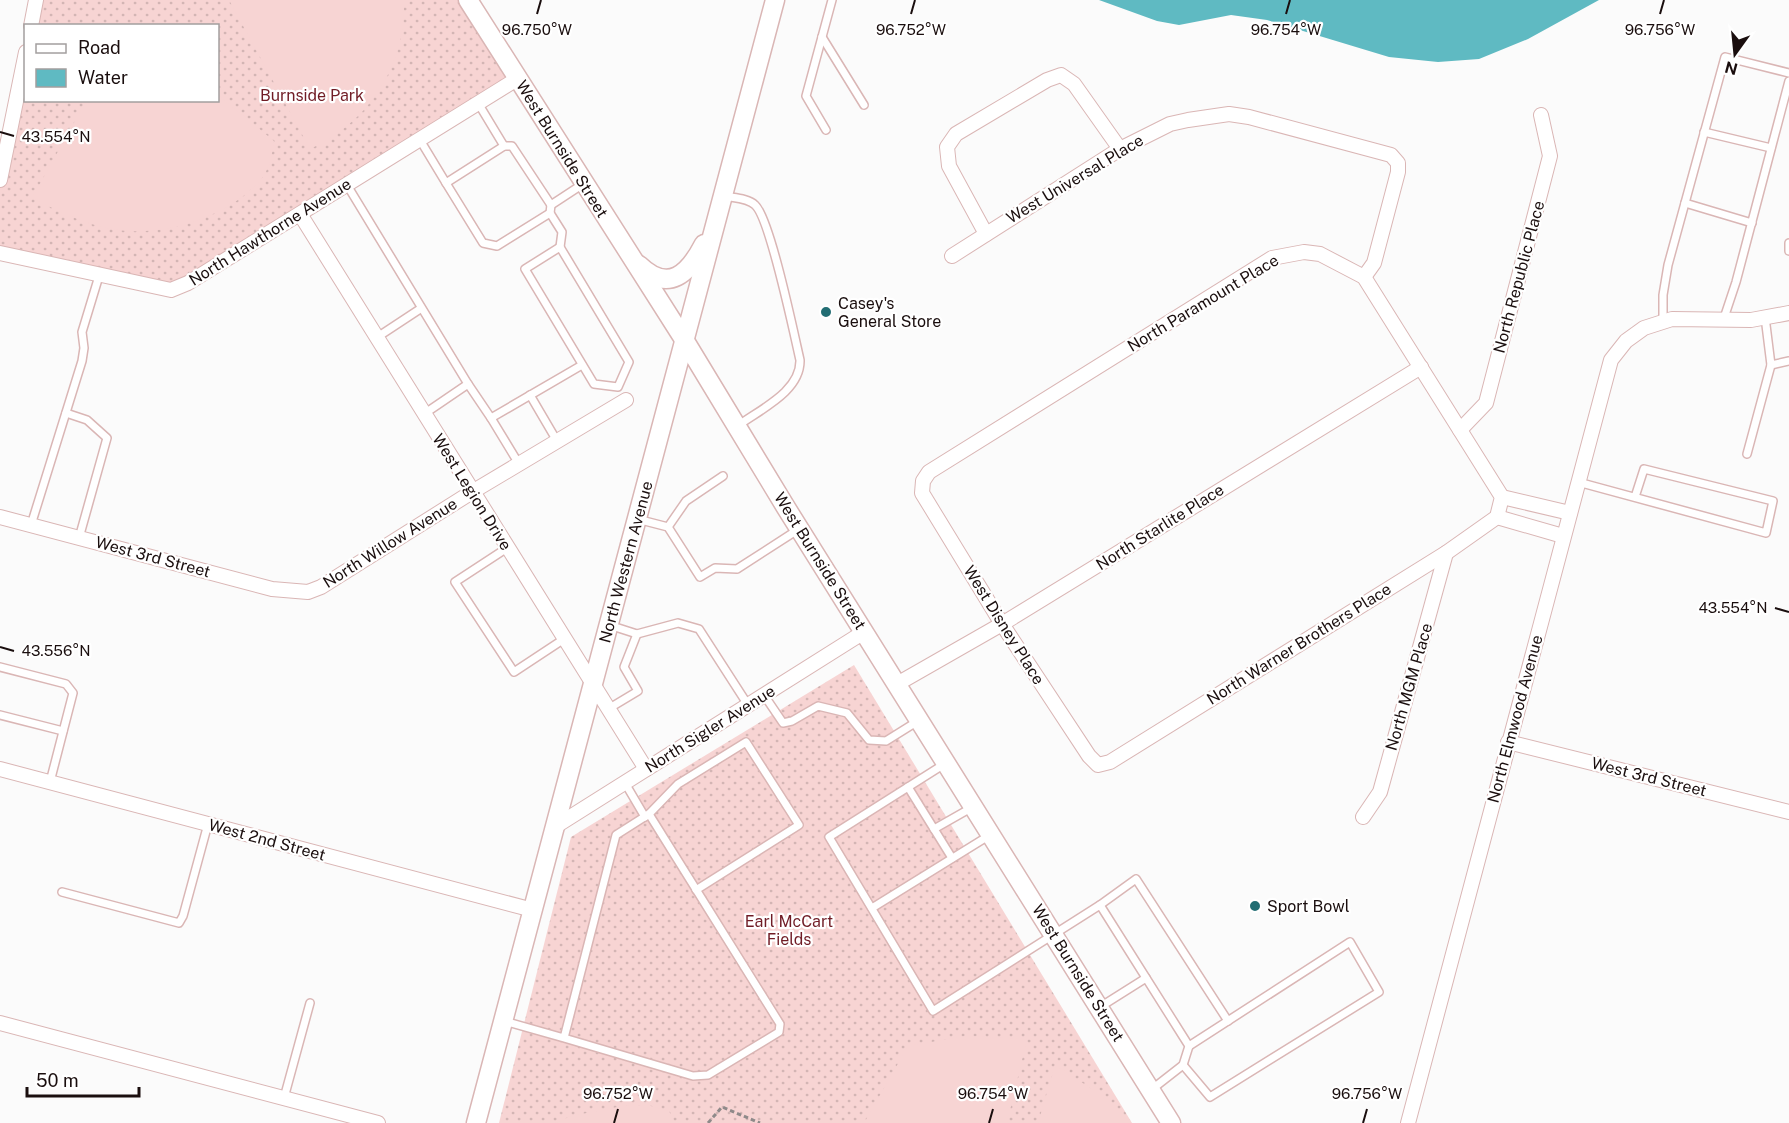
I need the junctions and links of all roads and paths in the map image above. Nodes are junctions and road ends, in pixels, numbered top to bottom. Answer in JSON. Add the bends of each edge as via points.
{"nodes":[{"id":1,"x":36,"y":0,"type":"edge"},
{"id":2,"x":468,"y":0,"type":"edge"},
{"id":3,"x":776,"y":0,"type":"edge"},
{"id":4,"x":832,"y":0,"type":"edge"},
{"id":5,"x":31,"y":24,"type":"edge"},
{"id":6,"x":822,"y":37,"type":"junction"},
{"id":7,"x":24,"y":62,"type":"edge"},
{"id":8,"x":1789,"y":73,"type":"edge"},
{"id":9,"x":517,"y":79,"type":"junction"},
{"id":10,"x":1789,"y":81,"type":"edge"},
{"id":11,"x":478,"y":103,"type":"junction"},
{"id":12,"x":864,"y":105,"type":"dead end"},
{"id":13,"x":1541,"y":115,"type":"dead end"},
{"id":14,"x":826,"y":130,"type":"dead end"},
{"id":15,"x":1704,"y":132,"type":"junction"},
{"id":16,"x":420,"y":140,"type":"junction"},
{"id":17,"x":504,"y":146,"type":"junction"},
{"id":18,"x":1772,"y":148,"type":"junction"},
{"id":19,"x":1120,"y":149,"type":"junction"},
{"id":20,"x":0,"y":180,"type":"edge"},
{"id":21,"x":446,"y":183,"type":"junction"},
{"id":22,"x":584,"y":184,"type":"junction"},
{"id":23,"x":347,"y":185,"type":"junction"},
{"id":24,"x":723,"y":196,"type":"junction"},
{"id":25,"x":1685,"y":203,"type":"junction"},
{"id":26,"x":550,"y":209,"type":"junction"},
{"id":27,"x":300,"y":214,"type":"junction"},
{"id":28,"x":718,"y":216,"type":"junction"},
{"id":29,"x":1752,"y":223,"type":"junction"},
{"id":30,"x":986,"y":234,"type":"junction"},
{"id":31,"x":1789,"y":243,"type":"edge"},
{"id":32,"x":560,"y":247,"type":"junction"},
{"id":33,"x":1789,"y":251,"type":"edge"},
{"id":34,"x":0,"y":253,"type":"edge"},
{"id":35,"x":629,"y":255,"type":"junction"},
{"id":36,"x":952,"y":256,"type":"dead end"},
{"id":37,"x":99,"y":276,"type":"junction"},
{"id":38,"x":1365,"y":277,"type":"junction"},
{"id":39,"x":420,"y":309,"type":"junction"},
{"id":40,"x":1789,"y":313,"type":"edge"},
{"id":41,"x":1765,"y":317,"type":"junction"},
{"id":42,"x":1722,"y":321,"type":"junction"},
{"id":43,"x":1663,"y":322,"type":"junction"},
{"id":44,"x":376,"y":338,"type":"junction"},
{"id":45,"x":685,"y":341,"type":"junction"},
{"id":46,"x":1789,"y":361,"type":"edge"},
{"id":47,"x":582,"y":365,"type":"junction"},
{"id":48,"x":1771,"y":365,"type":"junction"},
{"id":49,"x":1421,"y":367,"type":"junction"},
{"id":50,"x":468,"y":384,"type":"junction"},
{"id":51,"x":618,"y":387,"type":"junction"},
{"id":52,"x":530,"y":395,"type":"junction"},
{"id":53,"x":626,"y":400,"type":"joint"},
{"id":54,"x":66,"y":413,"type":"junction"},
{"id":55,"x":424,"y":414,"type":"junction"},
{"id":56,"x":491,"y":418,"type":"junction"},
{"id":57,"x":737,"y":427,"type":"junction"},
{"id":58,"x":1460,"y":430,"type":"junction"},
{"id":59,"x":557,"y":441,"type":"junction"},
{"id":60,"x":1747,"y":454,"type":"dead end"},
{"id":61,"x":519,"y":464,"type":"junction"},
{"id":62,"x":723,"y":476,"type":"dead end"},
{"id":63,"x":923,"y":481,"type":"joint"},
{"id":64,"x":1578,"y":482,"type":"junction"},
{"id":65,"x":472,"y":492,"type":"junction"},
{"id":66,"x":1502,"y":497,"type":"junction"},
{"id":67,"x":1635,"y":497,"type":"junction"},
{"id":68,"x":1570,"y":513,"type":"junction"},
{"id":69,"x":0,"y":517,"type":"edge"},
{"id":70,"x":1497,"y":517,"type":"junction"},
{"id":71,"x":637,"y":519,"type":"junction"},
{"id":72,"x":32,"y":525,"type":"junction"},
{"id":73,"x":668,"y":527,"type":"junction"},
{"id":74,"x":799,"y":529,"type":"junction"},
{"id":75,"x":1563,"y":536,"type":"junction"},
{"id":76,"x":79,"y":538,"type":"junction"},
{"id":77,"x":507,"y":548,"type":"junction"},
{"id":78,"x":1446,"y":553,"type":"junction"},
{"id":79,"x":308,"y":592,"type":"joint"},
{"id":80,"x":1002,"y":624,"type":"junction"},
{"id":81,"x":609,"y":626,"type":"junction"},
{"id":82,"x":864,"y":632,"type":"junction"},
{"id":83,"x":637,"y":634,"type":"junction"},
{"id":84,"x":564,"y":639,"type":"junction"},
{"id":85,"x":0,"y":667,"type":"edge"},
{"id":86,"x":897,"y":684,"type":"junction"},
{"id":87,"x":593,"y":685,"type":"junction"},
{"id":88,"x":764,"y":695,"type":"junction"},
{"id":89,"x":748,"y":705,"type":"junction"},
{"id":90,"x":608,"y":709,"type":"junction"},
{"id":91,"x":0,"y":715,"type":"edge"},
{"id":92,"x":919,"y":720,"type":"junction"},
{"id":93,"x":63,"y":731,"type":"junction"},
{"id":94,"x":1508,"y":742,"type":"junction"},
{"id":95,"x":946,"y":763,"type":"junction"},
{"id":96,"x":1098,"y":765,"type":"joint"},
{"id":97,"x":0,"y":769,"type":"edge"},
{"id":98,"x":646,"y":769,"type":"junction"},
{"id":99,"x":50,"y":782,"type":"junction"},
{"id":100,"x":625,"y":782,"type":"junction"},
{"id":101,"x":908,"y":787,"type":"junction"},
{"id":102,"x":974,"y":806,"type":"junction"},
{"id":103,"x":1789,"y":812,"type":"edge"},
{"id":104,"x":647,"y":816,"type":"junction"},
{"id":105,"x":1363,"y":818,"type":"dead end"},
{"id":106,"x":208,"y":824,"type":"junction"},
{"id":107,"x":556,"y":826,"type":"junction"},
{"id":108,"x":934,"y":829,"type":"junction"},
{"id":109,"x":991,"y":834,"type":"junction"},
{"id":110,"x":952,"y":858,"type":"junction"},
{"id":111,"x":696,"y":890,"type":"junction"},
{"id":112,"x":62,"y":892,"type":"dead end"},
{"id":113,"x":1100,"y":905,"type":"junction"},
{"id":114,"x":872,"y":908,"type":"junction"},
{"id":115,"x":533,"y":910,"type":"junction"},
{"id":116,"x":1054,"y":935,"type":"junction"},
{"id":117,"x":1146,"y":978,"type":"junction"},
{"id":118,"x":310,"y":1003,"type":"dead end"},
{"id":119,"x":1100,"y":1007,"type":"junction"},
{"id":120,"x":504,"y":1021,"type":"junction"},
{"id":121,"x":1228,"y":1021,"type":"junction"},
{"id":122,"x":0,"y":1023,"type":"edge"},
{"id":123,"x":564,"y":1038,"type":"junction"},
{"id":124,"x":1189,"y":1046,"type":"junction"},
{"id":125,"x":1183,"y":1065,"type":"junction"},
{"id":126,"x":1151,"y":1090,"type":"junction"},
{"id":127,"x":284,"y":1098,"type":"junction"},
{"id":128,"x":378,"y":1123,"type":"edge"},
{"id":129,"x":476,"y":1123,"type":"edge"},
{"id":130,"x":708,"y":1123,"type":"edge"},
{"id":131,"x":760,"y":1123,"type":"edge"},
{"id":132,"x":1171,"y":1123,"type":"edge"},
{"id":133,"x":1408,"y":1123,"type":"edge"}],
"edges":[{"from":1,"to":5,"type":"street"},
{"from":2,"to":9,"type":"main road","name":"West Burnside Street"},
{"from":3,"to":24,"type":"main road","name":"North Western Avenue"},
{"from":4,"to":6,"type":"lane"},
{"from":6,"to":12,"type":"lane"},
{"from":6,"to":14,"type":"lane","via":[[806,96]]},
{"from":7,"to":20,"type":"street"},
{"from":8,"to":15,"type":"lane","via":[[1725,57]]},
{"from":9,"to":11,"type":"street","name":"North Hawthorne Avenue"},
{"from":9,"to":22,"type":"main road","name":"West Burnside Street"},
{"from":10,"to":18,"type":"lane"},
{"from":11,"to":16,"type":"street","name":"North Hawthorne Avenue"},
{"from":11,"to":17,"type":"lane"},
{"from":13,"to":58,"type":"street","name":"North Republic Place","via":[[1550,156],[1486,403]]},
{"from":15,"to":18,"type":"lane"},
{"from":15,"to":25,"type":"lane"},
{"from":16,"to":21,"type":"lane"},
{"from":16,"to":23,"type":"street","name":"North Hawthorne Avenue"},
{"from":17,"to":21,"type":"lane"},
{"from":17,"to":26,"type":"lane","via":[[512,146]]},
{"from":18,"to":29,"type":"lane"},
{"from":19,"to":30,"type":"street","name":"West Universal Place"},
{"from":19,"to":30,"type":"street","via":[[1074,84],[1061,75],[956,134],[947,147],[949,166]]},
{"from":19,"to":38,"type":"street","name":"West Universal Place","via":[[1170,124],[1229,114],[1278,122],[1391,154],[1398,163],[1398,172],[1374,263]]},
{"from":21,"to":26,"type":"lane","via":[[483,243],[497,246]]},
{"from":22,"to":26,"type":"lane"},
{"from":22,"to":35,"type":"main road","name":"West Burnside Street"},
{"from":23,"to":27,"type":"street","name":"North Hawthorne Avenue"},
{"from":23,"to":39,"type":"lane"},
{"from":24,"to":28,"type":"main road","name":"North Western Avenue"},
{"from":24,"to":57,"type":"lane","via":[[752,202],[760,212],[800,360],[799,374],[790,387]]},
{"from":25,"to":29,"type":"lane"},
{"from":25,"to":43,"type":"lane","via":[[1668,265]]},
{"from":26,"to":32,"type":"lane","via":[[562,232]]},
{"from":27,"to":37,"type":"street","name":"North Hawthorne Avenue","via":[[171,290]]},
{"from":27,"to":44,"type":"street","name":"West Legion Drive"},
{"from":28,"to":35,"type":"main road","via":[[691,268],[677,277],[646,272]]},
{"from":28,"to":45,"type":"main road","name":"North Western Avenue"},
{"from":29,"to":42,"type":"lane"},
{"from":30,"to":36,"type":"street","name":"West Universal Place"},
{"from":31,"to":33,"type":"lane"},
{"from":32,"to":47,"type":"lane","via":[[525,269]]},
{"from":32,"to":51,"type":"lane","via":[[629,362]]},
{"from":34,"to":37,"type":"street","name":"North Hawthorne Avenue"},
{"from":35,"to":45,"type":"main road","name":"West Burnside Street"},
{"from":37,"to":54,"type":"lane","via":[[82,332],[84,354]]},
{"from":38,"to":49,"type":"street"},
{"from":38,"to":63,"type":"street","name":"North Paramount Place","via":[[1320,254],[1287,253],[1272,258],[929,472]]},
{"from":39,"to":44,"type":"lane"},
{"from":39,"to":50,"type":"lane"},
{"from":40,"to":41,"type":"street"},
{"from":41,"to":42,"type":"street"},
{"from":41,"to":48,"type":"lane"},
{"from":42,"to":43,"type":"street"},
{"from":43,"to":64,"type":"street","name":"North Elmwood Avenue","via":[[1644,328],[1626,341],[1611,360]]},
{"from":44,"to":55,"type":"street","name":"West Legion Drive"},
{"from":45,"to":57,"type":"main road","name":"West Burnside Street"},
{"from":45,"to":71,"type":"main road","name":"North Western Avenue"},
{"from":46,"to":48,"type":"lane"},
{"from":47,"to":51,"type":"lane","via":[[594,384]]},
{"from":47,"to":52,"type":"lane"},
{"from":48,"to":60,"type":"lane"},
{"from":49,"to":58,"type":"street"},
{"from":49,"to":80,"type":"street","name":"North Starlite Place"},
{"from":50,"to":55,"type":"lane"},
{"from":50,"to":56,"type":"lane"},
{"from":51,"to":53,"type":"lane"},
{"from":52,"to":56,"type":"lane"},
{"from":52,"to":59,"type":"lane"},
{"from":53,"to":59,"type":"street","name":"North Willow Avenue"},
{"from":54,"to":72,"type":"lane"},
{"from":54,"to":76,"type":"lane","via":[[87,420],[106,438]]},
{"from":55,"to":65,"type":"street","name":"West Legion Drive"},
{"from":56,"to":61,"type":"lane"},
{"from":57,"to":74,"type":"main road","name":"West Burnside Street"},
{"from":58,"to":66,"type":"street"},
{"from":59,"to":61,"type":"street","name":"North Willow Avenue"},
{"from":61,"to":65,"type":"street","name":"North Willow Avenue"},
{"from":62,"to":73,"type":"lane","via":[[686,501]]},
{"from":63,"to":80,"type":"street","name":"West Disney Place","via":[[922,493]]},
{"from":64,"to":67,"type":"lane"},
{"from":64,"to":68,"type":"street","name":"North Elmwood Avenue"},
{"from":65,"to":77,"type":"street","name":"West Legion Drive"},
{"from":65,"to":79,"type":"street","name":"North Willow Avenue"},
{"from":66,"to":68,"type":"street"},
{"from":66,"to":70,"type":"street"},
{"from":67,"to":67,"type":"lane","via":[[1644,469],[1773,501],[1766,533]]},
{"from":68,"to":75,"type":"street","name":"North Elmwood Avenue"},
{"from":69,"to":72,"type":"street","name":"West 3rd Street"},
{"from":70,"to":75,"type":"street"},
{"from":70,"to":78,"type":"street","name":"North Warner Brothers Place"},
{"from":71,"to":73,"type":"lane"},
{"from":71,"to":81,"type":"main road","name":"North Western Avenue"},
{"from":72,"to":76,"type":"street","name":"West 3rd Street"},
{"from":73,"to":74,"type":"lane","via":[[700,577],[715,568],[737,569]]},
{"from":74,"to":82,"type":"main road","name":"West Burnside Street"},
{"from":75,"to":94,"type":"street","name":"North Elmwood Avenue"},
{"from":76,"to":79,"type":"street","name":"West 3rd Street","via":[[272,589]]},
{"from":77,"to":84,"type":"street","name":"West Legion Drive"},
{"from":77,"to":84,"type":"lane","via":[[455,582],[513,672]]},
{"from":78,"to":96,"type":"street","name":"North Warner Brothers Place","via":[[1110,762]]},
{"from":78,"to":105,"type":"street","name":"North MGM Place","via":[[1380,792]]},
{"from":80,"to":86,"type":"street","name":"North Starlite Place"},
{"from":80,"to":96,"type":"street","name":"West Disney Place"},
{"from":81,"to":83,"type":"lane"},
{"from":81,"to":87,"type":"main road","name":"North Western Avenue"},
{"from":82,"to":86,"type":"main road","name":"West Burnside Street"},
{"from":82,"to":88,"type":"street","name":"North Sigler Avenue"},
{"from":83,"to":89,"type":"lane","via":[[678,623],[699,629]]},
{"from":83,"to":90,"type":"lane","via":[[624,667],[638,692]]},
{"from":84,"to":87,"type":"street","name":"West Legion Drive"},
{"from":85,"to":93,"type":"lane","via":[[66,684],[73,693]]},
{"from":86,"to":92,"type":"main road","name":"West Burnside Street"},
{"from":87,"to":90,"type":"street","name":"West Legion Drive"},
{"from":87,"to":107,"type":"main road","name":"North Western Avenue"},
{"from":88,"to":89,"type":"street","name":"North Sigler Avenue"},
{"from":88,"to":92,"type":"lane","via":[[783,723],[792,722],[818,706],[847,713],[869,740],[886,741]]},
{"from":89,"to":98,"type":"street","name":"North Sigler Avenue"},
{"from":90,"to":98,"type":"street","name":"West Legion Drive"},
{"from":91,"to":93,"type":"lane"},
{"from":92,"to":95,"type":"main road","name":"West Burnside Street"},
{"from":93,"to":99,"type":"lane"},
{"from":94,"to":103,"type":"street","name":"West 3rd Street"},
{"from":94,"to":133,"type":"street","name":"North Elmwood Avenue"},
{"from":95,"to":101,"type":"lane"},
{"from":95,"to":102,"type":"main road","name":"West Burnside Street"},
{"from":97,"to":99,"type":"street","name":"West 2nd Street"},
{"from":98,"to":100,"type":"street","name":"North Sigler Avenue"},
{"from":99,"to":106,"type":"street","name":"West 2nd Street"},
{"from":100,"to":104,"type":"lane"},
{"from":100,"to":107,"type":"street","name":"North Sigler Avenue"},
{"from":101,"to":108,"type":"lane"},
{"from":101,"to":114,"type":"lane","via":[[829,837]]},
{"from":102,"to":108,"type":"lane"},
{"from":102,"to":109,"type":"main road","name":"West Burnside Street"},
{"from":104,"to":111,"type":"lane"},
{"from":104,"to":111,"type":"lane","via":[[678,784],[746,742],[799,825]]},
{"from":104,"to":123,"type":"lane","via":[[616,835]]},
{"from":106,"to":112,"type":"lane","via":[[179,923]]},
{"from":106,"to":115,"type":"street","name":"West 2nd Street"},
{"from":107,"to":115,"type":"main road","name":"North Western Avenue"},
{"from":108,"to":110,"type":"lane"},
{"from":109,"to":110,"type":"lane"},
{"from":109,"to":116,"type":"main road","name":"West Burnside Street"},
{"from":110,"to":114,"type":"lane"},
{"from":111,"to":123,"type":"lane","via":[[780,1024],[779,1032],[708,1075],[693,1076]]},
{"from":113,"to":116,"type":"lane"},
{"from":113,"to":117,"type":"lane"},
{"from":113,"to":121,"type":"lane","via":[[1136,879]]},
{"from":114,"to":116,"type":"lane","via":[[933,1011]]},
{"from":115,"to":120,"type":"main road","name":"North Western Avenue"},
{"from":116,"to":119,"type":"main road","name":"West Burnside Street"},
{"from":117,"to":119,"type":"lane"},
{"from":117,"to":124,"type":"lane"},
{"from":118,"to":127,"type":"lane"},
{"from":119,"to":126,"type":"main road","name":"West Burnside Street"},
{"from":120,"to":123,"type":"lane"},
{"from":120,"to":129,"type":"main road","name":"North Western Avenue"},
{"from":121,"to":124,"type":"lane"},
{"from":121,"to":125,"type":"lane","via":[[1350,942],[1379,992],[1210,1097]]},
{"from":122,"to":127,"type":"street"},
{"from":124,"to":125,"type":"lane"},
{"from":125,"to":126,"type":"lane"},
{"from":126,"to":132,"type":"main road","name":"West Burnside Street"},
{"from":127,"to":128,"type":"street"},
{"from":130,"to":131,"type":"path","via":[[722,1107]]}]}
